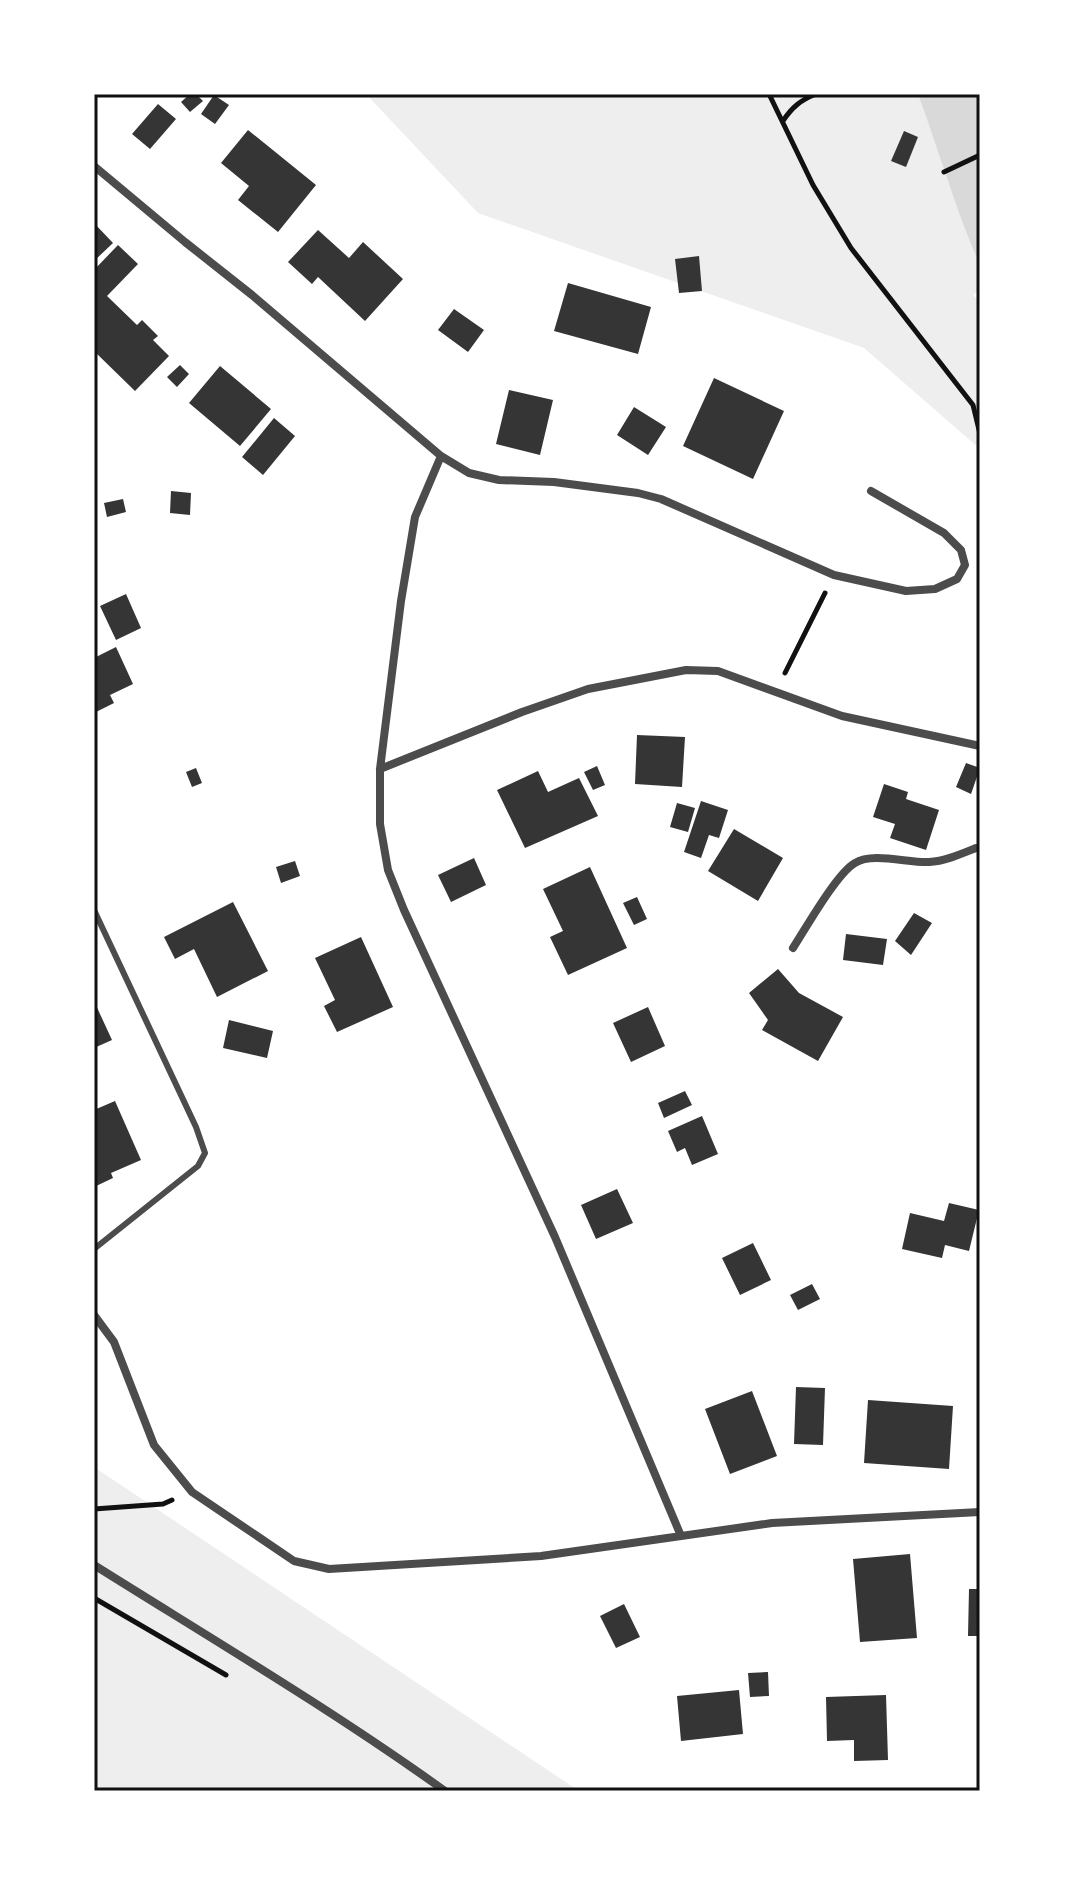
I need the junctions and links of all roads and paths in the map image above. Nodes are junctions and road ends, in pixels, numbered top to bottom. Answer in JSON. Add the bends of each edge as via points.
{"nodes":[{"id":1,"x":769,"y":94,"type":"edge"},
{"id":2,"x":816,"y":94,"type":"edge"},
{"id":3,"x":782,"y":121,"type":"junction"},
{"id":4,"x":980,"y":155,"type":"edge"},
{"id":5,"x":94,"y":166,"type":"edge"},
{"id":6,"x":944,"y":172,"type":"dead end"},
{"id":7,"x":980,"y":434,"type":"edge"},
{"id":8,"x":441,"y":456,"type":"junction"},
{"id":9,"x":871,"y":491,"type":"dead end"},
{"id":10,"x":834,"y":575,"type":"junction"},
{"id":11,"x":775,"y":692,"type":"junction"},
{"id":12,"x":980,"y":746,"type":"edge"},
{"id":13,"x":380,"y":769,"type":"junction"},
{"id":14,"x":980,"y":848,"type":"edge"},
{"id":15,"x":94,"y":910,"type":"edge"},
{"id":16,"x":793,"y":948,"type":"dead end"},
{"id":17,"x":94,"y":1249,"type":"edge"},
{"id":18,"x":94,"y":1315,"type":"edge"},
{"id":19,"x":192,"y":1492,"type":"junction"},
{"id":20,"x":94,"y":1509,"type":"edge"},
{"id":21,"x":980,"y":1512,"type":"edge"},
{"id":22,"x":681,"y":1536,"type":"junction"},
{"id":23,"x":94,"y":1565,"type":"edge"},
{"id":24,"x":94,"y":1598,"type":"edge"},
{"id":25,"x":235,"y":1680,"type":"dead end"},
{"id":26,"x":445,"y":1791,"type":"edge"}],
"edges":[{"from":1,"to":3,"type":"path"},
{"from":2,"to":3,"type":"path","via":[[801,100]]},
{"from":3,"to":7,"type":"path","via":[[851,248],[973,405]]},
{"from":4,"to":6,"type":"path"},
{"from":5,"to":8,"type":"street"},
{"from":8,"to":10,"type":"street","via":[[469,473],[499,480],[554,482],[661,499]]},
{"from":8,"to":13,"type":"street","via":[[415,517]]},
{"from":9,"to":10,"type":"street","via":[[944,533],[961,550],[965,565],[957,579],[935,589],[906,591]]},
{"from":10,"to":11,"type":"path"},
{"from":11,"to":12,"type":"street","via":[[842,716]]},
{"from":11,"to":13,"type":"street","via":[[718,671],[630,679],[522,712]]},
{"from":13,"to":22,"type":"street","via":[[380,824],[393,883],[555,1237]]},
{"from":14,"to":16,"type":"street","via":[[929,862],[874,859],[853,864]]},
{"from":15,"to":17,"type":"lane","via":[[205,1153],[198,1166]]},
{"from":18,"to":19,"type":"street","via":[[114,1342],[154,1445]]},
{"from":19,"to":20,"type":"path","via":[[163,1504]]},
{"from":19,"to":22,"type":"street","via":[[294,1561],[329,1569],[541,1556]]},
{"from":21,"to":22,"type":"street","via":[[772,1523]]},
{"from":23,"to":26,"type":"street","via":[[322,1707]]},
{"from":24,"to":25,"type":"path"}]}
